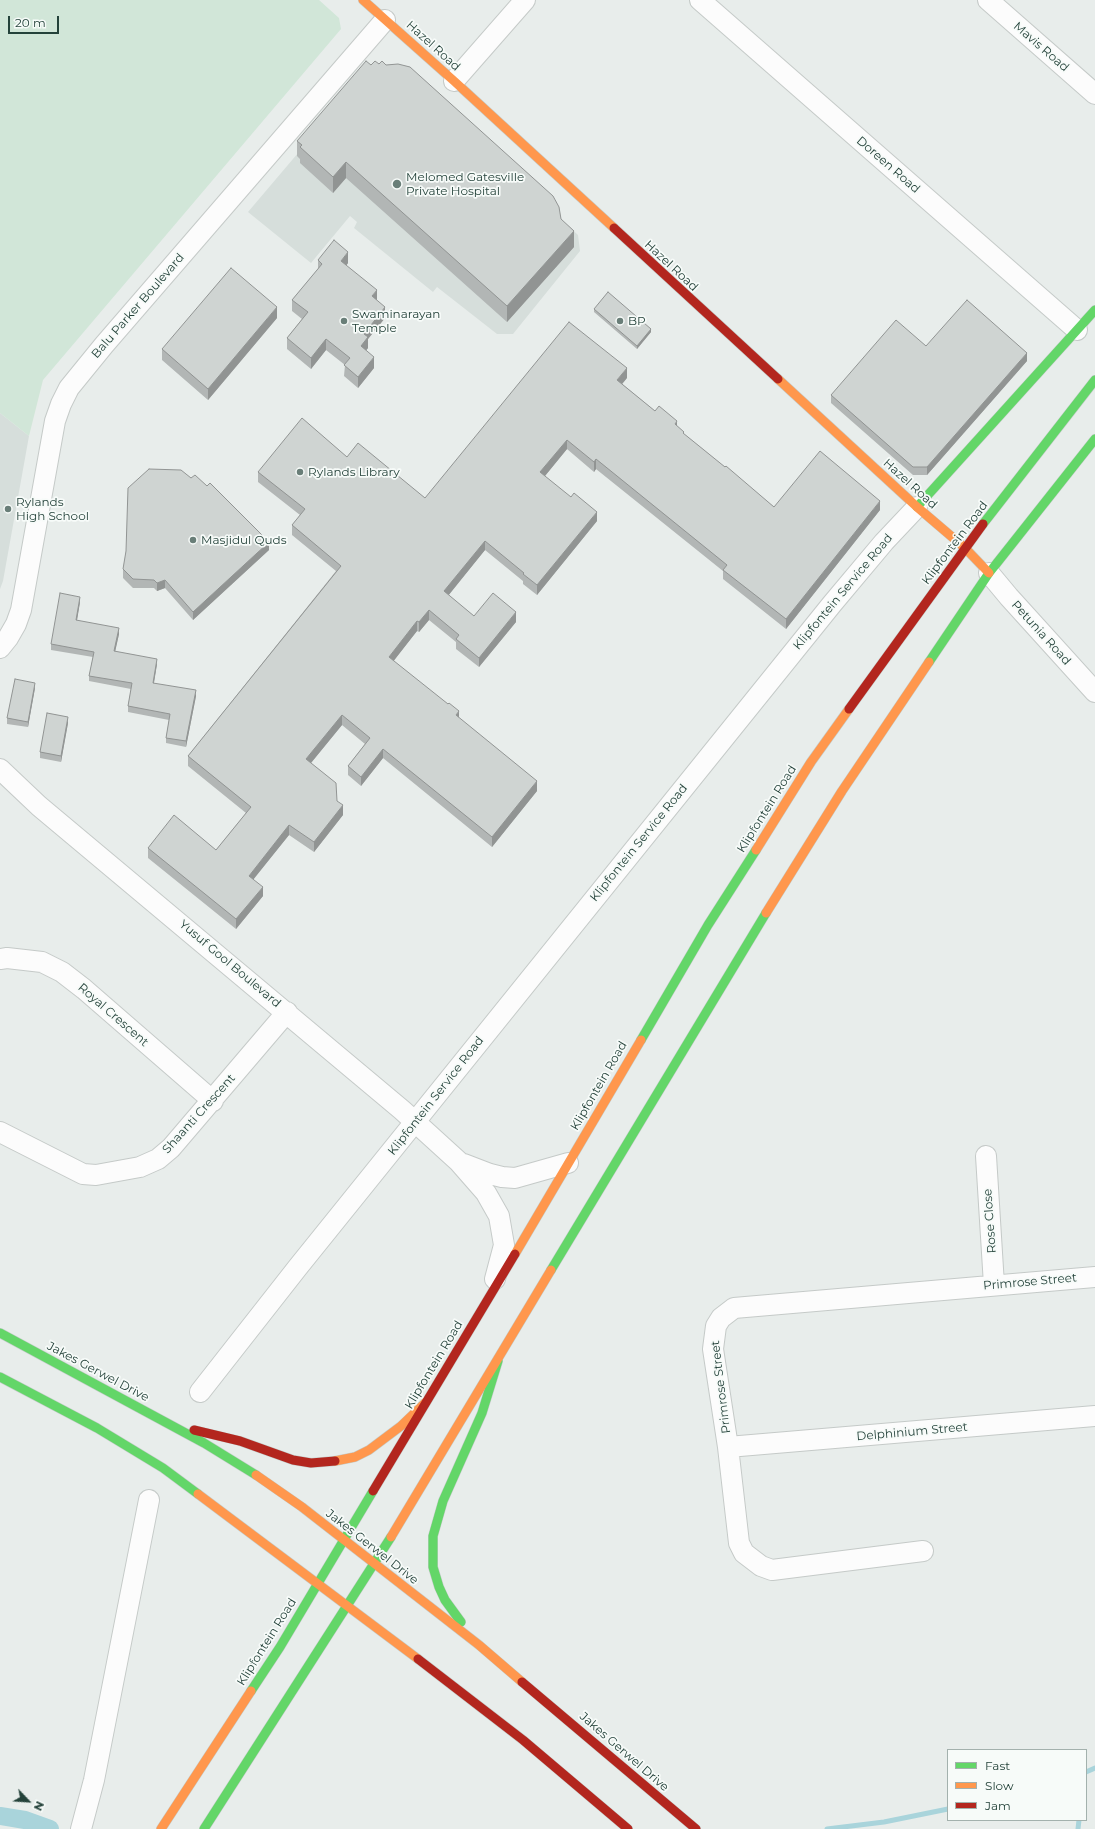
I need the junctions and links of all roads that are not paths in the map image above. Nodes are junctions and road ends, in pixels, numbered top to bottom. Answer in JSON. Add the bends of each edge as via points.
{"nodes":[{"id":1,"x":363,"y":0,"type":"edge"},
{"id":2,"x":525,"y":0,"type":"edge"},
{"id":3,"x":700,"y":0,"type":"edge"},
{"id":4,"x":988,"y":0,"type":"edge"},
{"id":5,"x":385,"y":20,"type":"junction"},
{"id":6,"x":454,"y":81,"type":"junction"},
{"id":7,"x":1095,"y":94,"type":"edge"},
{"id":8,"x":1095,"y":310,"type":"edge"},
{"id":9,"x":1077,"y":330,"type":"junction"},
{"id":10,"x":1095,"y":380,"type":"edge"},
{"id":11,"x":1095,"y":438,"type":"edge"},
{"id":12,"x":917,"y":507,"type":"junction"},
{"id":13,"x":964,"y":548,"type":"junction"},
{"id":14,"x":989,"y":573,"type":"junction"},
{"id":15,"x":0,"y":648,"type":"edge"},
{"id":16,"x":1091,"y":681,"type":"edge"},
{"id":17,"x":0,"y":769,"type":"edge"},
{"id":18,"x":0,"y":959,"type":"edge"},
{"id":19,"x":287,"y":1012,"type":"junction"},
{"id":20,"x":213,"y":1101,"type":"junction"},
{"id":21,"x":416,"y":1122,"type":"junction"},
{"id":22,"x":0,"y":1132,"type":"edge"},
{"id":23,"x":986,"y":1156,"type":"dead end"},
{"id":24,"x":458,"y":1162,"type":"junction"},
{"id":25,"x":568,"y":1163,"type":"junction"},
{"id":26,"x":1095,"y":1277,"type":"edge"},
{"id":27,"x":994,"y":1285,"type":"junction"},
{"id":28,"x":492,"y":1293,"type":"junction"},
{"id":29,"x":0,"y":1333,"type":"edge"},
{"id":30,"x":498,"y":1361,"type":"junction"},
{"id":31,"x":0,"y":1377,"type":"edge"},
{"id":32,"x":200,"y":1392,"type":"dead end"},
{"id":33,"x":426,"y":1402,"type":"junction"},
{"id":34,"x":1095,"y":1416,"type":"edge"},
{"id":35,"x":170,"y":1424,"type":"junction"},
{"id":36,"x":728,"y":1447,"type":"junction"},
{"id":37,"x":149,"y":1500,"type":"dead end"},
{"id":38,"x":343,"y":1539,"type":"junction"},
{"id":39,"x":922,"y":1551,"type":"dead end"},
{"id":40,"x":375,"y":1562,"type":"junction"},
{"id":41,"x":318,"y":1582,"type":"junction"},
{"id":42,"x":348,"y":1605,"type":"junction"},
{"id":43,"x":479,"y":1645,"type":"junction"},
{"id":44,"x":82,"y":1826,"type":"edge"},
{"id":45,"x":161,"y":1829,"type":"edge"},
{"id":46,"x":204,"y":1829,"type":"edge"},
{"id":47,"x":628,"y":1829,"type":"edge"},
{"id":48,"x":696,"y":1829,"type":"edge"}],
"edges":[{"from":1,"to":5,"type":"main road","name":"Hazel Road"},
{"from":2,"to":6,"type":"street"},
{"from":3,"to":9,"type":"street","name":"Doreen Road"},
{"from":4,"to":7,"type":"street","name":"Mavis Road"},
{"from":5,"to":6,"type":"main road","name":"Hazel Road"},
{"from":5,"to":15,"type":"street","name":"Balu Parker Boulevard","via":[[69,388],[55,421],[21,610],[12,631]]},
{"from":6,"to":12,"type":"main road","name":"Hazel Road"},
{"from":8,"to":9,"type":"main road","name":"Klipfontein Service Road"},
{"from":9,"to":12,"type":"main road","name":"Klipfontein Service Road"},
{"from":10,"to":13,"type":"main road","name":"Klipfontein Road"},
{"from":11,"to":14,"type":"main road"},
{"from":12,"to":13,"type":"main road","name":"Hazel Road"},
{"from":12,"to":21,"type":"street","name":"Klipfontein Service Road","via":[[832,604]]},
{"from":13,"to":14,"type":"main road","name":"Hazel Road"},
{"from":13,"to":25,"type":"main road","name":"Klipfontein Road","via":[[811,762],[708,925]]},
{"from":14,"to":16,"type":"street","name":"Petunia Road"},
{"from":14,"to":30,"type":"main road","via":[[842,791],[759,924]]},
{"from":17,"to":19,"type":"street","name":"Yusuf Gool Boulevard","via":[[39,806]]},
{"from":18,"to":20,"type":"street","name":"Royal Crescent","via":[[42,962],[62,972]]},
{"from":19,"to":20,"type":"street","name":"Shaanti Crescent"},
{"from":19,"to":21,"type":"street","name":"Yusuf Gool Boulevard"},
{"from":20,"to":22,"type":"street","name":"Shaanti Crescent","via":[[171,1148],[158,1158],[140,1167],[118,1172],[83,1174]]},
{"from":21,"to":24,"type":"street","name":"Yusuf Gool Boulevard"},
{"from":21,"to":32,"type":"street","name":"Klipfontein Service Road"},
{"from":23,"to":27,"type":"street","name":"Rose Close"},
{"from":24,"to":25,"type":"street","name":"Yusuf Gool Boulevard","via":[[490,1174],[515,1178]]},
{"from":24,"to":28,"type":"street","name":"Yusuf Gool Boulevard","via":[[486,1193],[499,1216],[504,1245]]},
{"from":25,"to":28,"type":"main road","name":"Klipfontein Road"},
{"from":26,"to":27,"type":"street","name":"Primrose Street"},
{"from":27,"to":36,"type":"street","name":"Primrose Street","via":[[734,1308],[716,1326],[714,1336]]},
{"from":28,"to":33,"type":"main road","name":"Klipfontein Road"},
{"from":29,"to":35,"type":"main road","name":"Jakes Gerwel Drive"},
{"from":30,"to":40,"type":"main road"},
{"from":30,"to":43,"type":"main road","via":[[482,1414],[443,1501],[433,1536],[433,1567],[439,1587],[445,1600]]},
{"from":31,"to":41,"type":"main road","via":[[153,1460]]},
{"from":33,"to":35,"type":"main road","via":[[401,1426],[369,1450],[355,1457],[325,1463],[293,1460],[240,1441]]},
{"from":33,"to":38,"type":"main road","name":"Klipfontein Road"},
{"from":34,"to":36,"type":"street","name":"Delphinium Street"},
{"from":35,"to":38,"type":"main road","name":"Jakes Gerwel Drive","via":[[263,1479]]},
{"from":36,"to":39,"type":"street","name":"Primrose Street","via":[[739,1543],[744,1553],[761,1566],[772,1570]]},
{"from":37,"to":44,"type":"street","via":[[94,1780]]},
{"from":38,"to":40,"type":"main road","name":"Jakes Gerwel Drive"},
{"from":38,"to":41,"type":"main road","name":"Klipfontein Road"},
{"from":40,"to":42,"type":"main road"},
{"from":40,"to":43,"type":"main road","name":"Jakes Gerwel Drive"},
{"from":41,"to":42,"type":"main road"},
{"from":41,"to":45,"type":"main road","name":"Klipfontein Road","via":[[280,1647]]},
{"from":42,"to":46,"type":"main road"},
{"from":42,"to":47,"type":"main road","via":[[523,1740]]},
{"from":43,"to":48,"type":"main road","name":"Jakes Gerwel Drive"}]}
